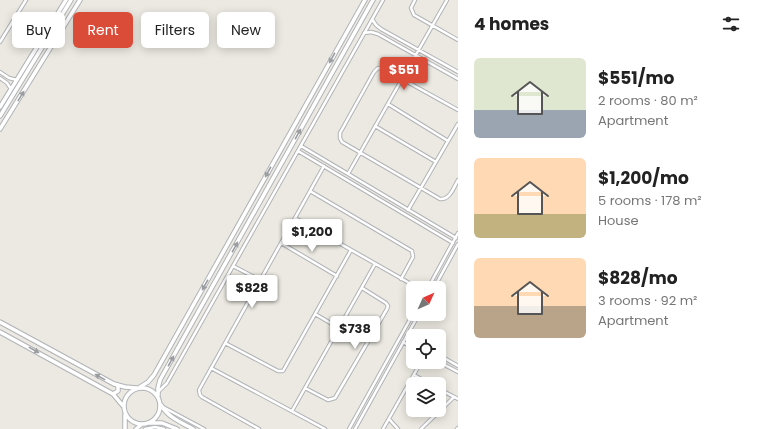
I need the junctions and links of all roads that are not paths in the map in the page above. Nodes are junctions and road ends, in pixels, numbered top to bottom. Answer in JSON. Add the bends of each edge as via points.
{"nodes":[{"id":1,"x":26,"y":0,"type":"edge"},
{"id":2,"x":66,"y":0,"type":"edge"},
{"id":3,"x":71,"y":0,"type":"edge"},
{"id":4,"x":80,"y":0,"type":"edge"},
{"id":5,"x":365,"y":0,"type":"edge"},
{"id":6,"x":374,"y":0,"type":"edge"},
{"id":7,"x":383,"y":0,"type":"edge"},
{"id":8,"x":415,"y":0,"type":"edge"},
{"id":9,"x":447,"y":0,"type":"edge"},
{"id":10,"x":372,"y":19,"type":"junction"},
{"id":11,"x":433,"y":26,"type":"junction"},
{"id":12,"x":364,"y":34,"type":"junction"},
{"id":13,"x":2,"y":36,"type":"edge"},
{"id":14,"x":458,"y":40,"type":"edge"},
{"id":15,"x":0,"y":42,"type":"edge"},
{"id":16,"x":419,"y":50,"type":"junction"},
{"id":17,"x":416,"y":55,"type":"junction"},
{"id":18,"x":0,"y":72,"type":"edge"},
{"id":19,"x":458,"y":72,"type":"edge"},
{"id":20,"x":0,"y":78,"type":"edge"},
{"id":21,"x":402,"y":79,"type":"junction"},
{"id":22,"x":458,"y":79,"type":"edge"},
{"id":23,"x":17,"y":80,"type":"junction"},
{"id":24,"x":11,"y":89,"type":"junction"},
{"id":25,"x":388,"y":104,"type":"junction"},
{"id":26,"x":0,"y":107,"type":"edge"},
{"id":27,"x":458,"y":110,"type":"edge"},
{"id":28,"x":0,"y":116,"type":"edge"},
{"id":29,"x":458,"y":124,"type":"edge"},
{"id":30,"x":375,"y":126,"type":"junction"},
{"id":31,"x":0,"y":129,"type":"edge"},
{"id":32,"x":448,"y":140,"type":"junction"},
{"id":33,"x":301,"y":146,"type":"junction"},
{"id":34,"x":298,"y":151,"type":"junction"},
{"id":35,"x":360,"y":152,"type":"junction"},
{"id":36,"x":436,"y":162,"type":"junction"},
{"id":37,"x":324,"y":166,"type":"junction"},
{"id":38,"x":348,"y":174,"type":"junction"},
{"id":39,"x":458,"y":180,"type":"edge"},
{"id":40,"x":421,"y":188,"type":"junction"},
{"id":41,"x":310,"y":191,"type":"junction"},
{"id":42,"x":408,"y":210,"type":"junction"},
{"id":43,"x":295,"y":218,"type":"junction"},
{"id":44,"x":458,"y":233,"type":"edge"},
{"id":45,"x":456,"y":238,"type":"junction"},
{"id":46,"x":281,"y":243,"type":"junction"},
{"id":47,"x":453,"y":243,"type":"junction"},
{"id":48,"x":458,"y":244,"type":"edge"},
{"id":49,"x":351,"y":250,"type":"junction"},
{"id":50,"x":376,"y":264,"type":"junction"},
{"id":51,"x":233,"y":266,"type":"junction"},
{"id":52,"x":336,"y":276,"type":"junction"},
{"id":53,"x":401,"y":278,"type":"junction"},
{"id":54,"x":260,"y":280,"type":"junction"},
{"id":55,"x":406,"y":281,"type":"edge"},
{"id":56,"x":432,"y":281,"type":"edge"},
{"id":57,"x":438,"y":281,"type":"edge"},
{"id":58,"x":362,"y":288,"type":"junction"},
{"id":59,"x":315,"y":314,"type":"junction"},
{"id":60,"x":409,"y":321,"type":"edge"},
{"id":61,"x":0,"y":322,"type":"edge"},
{"id":62,"x":339,"y":328,"type":"junction"},
{"id":63,"x":0,"y":332,"type":"edge"},
{"id":64,"x":406,"y":337,"type":"edge"},
{"id":65,"x":403,"y":342,"type":"junction"},
{"id":66,"x":224,"y":344,"type":"junction"},
{"id":67,"x":406,"y":344,"type":"edge"},
{"id":68,"x":446,"y":359,"type":"edge"},
{"id":69,"x":446,"y":366,"type":"edge"},
{"id":70,"x":458,"y":366,"type":"edge"},
{"id":71,"x":211,"y":368,"type":"junction"},
{"id":72,"x":417,"y":369,"type":"edge"},
{"id":73,"x":458,"y":372,"type":"edge"},
{"id":74,"x":414,"y":375,"type":"junction"},
{"id":75,"x":418,"y":377,"type":"edge"},
{"id":76,"x":118,"y":386,"type":"junction"},
{"id":77,"x":139,"y":387,"type":"junction"},
{"id":78,"x":305,"y":388,"type":"junction"},
{"id":79,"x":446,"y":393,"type":"edge"},
{"id":80,"x":113,"y":394,"type":"junction"},
{"id":81,"x":157,"y":394,"type":"junction"},
{"id":82,"x":454,"y":397,"type":"junction"},
{"id":83,"x":458,"y":399,"type":"edge"},
{"id":84,"x":160,"y":402,"type":"junction"},
{"id":85,"x":123,"y":406,"type":"junction"},
{"id":86,"x":162,"y":407,"type":"junction"},
{"id":87,"x":292,"y":411,"type":"junction"},
{"id":88,"x":125,"y":414,"type":"junction"},
{"id":89,"x":389,"y":419,"type":"junction"},
{"id":90,"x":148,"y":423,"type":"junction"},
{"id":91,"x":142,"y":424,"type":"junction"},
{"id":92,"x":318,"y":427,"type":"edge"},
{"id":93,"x":125,"y":429,"type":"edge"},
{"id":94,"x":136,"y":429,"type":"edge"},
{"id":95,"x":144,"y":429,"type":"edge"},
{"id":96,"x":164,"y":429,"type":"edge"},
{"id":97,"x":177,"y":429,"type":"edge"},
{"id":98,"x":193,"y":429,"type":"edge"},
{"id":99,"x":204,"y":429,"type":"edge"},
{"id":100,"x":259,"y":429,"type":"edge"},
{"id":101,"x":325,"y":429,"type":"edge"},
{"id":102,"x":349,"y":429,"type":"edge"},
{"id":103,"x":355,"y":429,"type":"edge"},
{"id":104,"x":383,"y":429,"type":"edge"},
{"id":105,"x":398,"y":429,"type":"edge"},
{"id":106,"x":421,"y":429,"type":"edge"}],
"edges":[{"from":1,"to":13,"type":"street"},
{"from":2,"to":23,"type":"street"},
{"from":3,"to":28,"type":"street"},
{"from":31,"to":4,"type":"street","one_way":true},
{"from":5,"to":77,"type":"street","one_way":true,"via":[[154,375]]},
{"from":81,"to":6,"type":"street","one_way":true,"via":[[164,373]]},
{"from":7,"to":10,"type":"street"},
{"from":8,"to":11,"type":"street","via":[[411,8],[413,14]]},
{"from":9,"to":11,"type":"street"},
{"from":10,"to":12,"type":"street"},
{"from":10,"to":16,"type":"street","via":[[381,29]]},
{"from":11,"to":14,"type":"street"},
{"from":11,"to":16,"type":"street"},
{"from":12,"to":17,"type":"street","via":[[378,34]]},
{"from":12,"to":33,"type":"street"},
{"from":13,"to":15,"type":"street"},
{"from":16,"to":17,"type":"street"},
{"from":16,"to":19,"type":"street"},
{"from":17,"to":21,"type":"street"},
{"from":17,"to":22,"type":"street"},
{"from":18,"to":23,"type":"street"},
{"from":20,"to":24,"type":"street"},
{"from":21,"to":25,"type":"street"},
{"from":21,"to":27,"type":"street"},
{"from":21,"to":35,"type":"street","via":[[382,68],[376,69],[373,74],[339,135],[342,142]]},
{"from":23,"to":24,"type":"street"},
{"from":24,"to":26,"type":"street"},
{"from":25,"to":30,"type":"street"},
{"from":25,"to":32,"type":"street"},
{"from":29,"to":32,"type":"street"},
{"from":30,"to":35,"type":"street"},
{"from":30,"to":36,"type":"street"},
{"from":32,"to":36,"type":"street"},
{"from":33,"to":34,"type":"street"},
{"from":33,"to":38,"type":"street"},
{"from":34,"to":37,"type":"street"},
{"from":34,"to":51,"type":"street"},
{"from":35,"to":38,"type":"street"},
{"from":35,"to":40,"type":"street"},
{"from":36,"to":40,"type":"street"},
{"from":37,"to":41,"type":"street"},
{"from":37,"to":47,"type":"street"},
{"from":38,"to":42,"type":"street"},
{"from":39,"to":40,"type":"street","via":[[448,197],[444,199]]},
{"from":40,"to":42,"type":"street"},
{"from":41,"to":43,"type":"street"},
{"from":41,"to":53,"type":"street","via":[[412,251],[413,257]]},
{"from":42,"to":45,"type":"street"},
{"from":43,"to":46,"type":"street"},
{"from":43,"to":49,"type":"street"},
{"from":44,"to":45,"type":"street"},
{"from":45,"to":47,"type":"street"},
{"from":46,"to":52,"type":"street"},
{"from":46,"to":54,"type":"street"},
{"from":47,"to":56,"type":"street"},
{"from":48,"to":57,"type":"street"},
{"from":49,"to":50,"type":"street"},
{"from":49,"to":52,"type":"street"},
{"from":50,"to":53,"type":"street"},
{"from":50,"to":58,"type":"street"},
{"from":51,"to":54,"type":"street"},
{"from":51,"to":81,"type":"street","via":[[167,383]]},
{"from":52,"to":59,"type":"street"},
{"from":53,"to":55,"type":"street"},
{"from":54,"to":66,"type":"street"},
{"from":58,"to":62,"type":"street"},
{"from":58,"to":78,"type":"street","via":[[386,303],[387,309],[335,398],[328,400]]},
{"from":59,"to":62,"type":"street"},
{"from":59,"to":66,"type":"street","via":[[282,371]]},
{"from":60,"to":102,"type":"street"},
{"from":76,"to":61,"type":"street","one_way":true},
{"from":62,"to":78,"type":"street"},
{"from":63,"to":80,"type":"street","one_way":true},
{"from":64,"to":65,"type":"street"},
{"from":65,"to":67,"type":"street"},
{"from":65,"to":103,"type":"street"},
{"from":66,"to":71,"type":"street"},
{"from":68,"to":70,"type":"street"},
{"from":69,"to":73,"type":"street"},
{"from":71,"to":87,"type":"street"},
{"from":71,"to":100,"type":"street","via":[[199,390],[200,396]]},
{"from":72,"to":74,"type":"street"},
{"from":74,"to":75,"type":"street"},
{"from":74,"to":89,"type":"street"},
{"from":76,"to":77,"type":"street"},
{"from":76,"to":80,"type":"street","via":[[118,390]]},
{"from":77,"to":81,"type":"street","via":[[150,389]]},
{"from":77,"to":85,"type":"street","via":[[128,393]]},
{"from":78,"to":87,"type":"street"},
{"from":79,"to":82,"type":"street"},
{"from":80,"to":85,"type":"street"},
{"from":81,"to":84,"type":"street"},
{"from":82,"to":83,"type":"street"},
{"from":82,"to":106,"type":"street"},
{"from":84,"to":86,"type":"street"},
{"from":84,"to":90,"type":"street","via":[[159,413]]},
{"from":85,"to":88,"type":"street"},
{"from":86,"to":98,"type":"street","via":[[170,417]]},
{"from":86,"to":99,"type":"street"},
{"from":87,"to":92,"type":"street"},
{"from":88,"to":91,"type":"street","via":[[134,422]]},
{"from":88,"to":93,"type":"street"},
{"from":89,"to":104,"type":"street"},
{"from":89,"to":105,"type":"street"},
{"from":90,"to":91,"type":"street"},
{"from":90,"to":97,"type":"street","via":[[162,423]]},
{"from":91,"to":94,"type":"street"},
{"from":92,"to":101,"type":"street"},
{"from":95,"to":96,"type":"street"}]}
